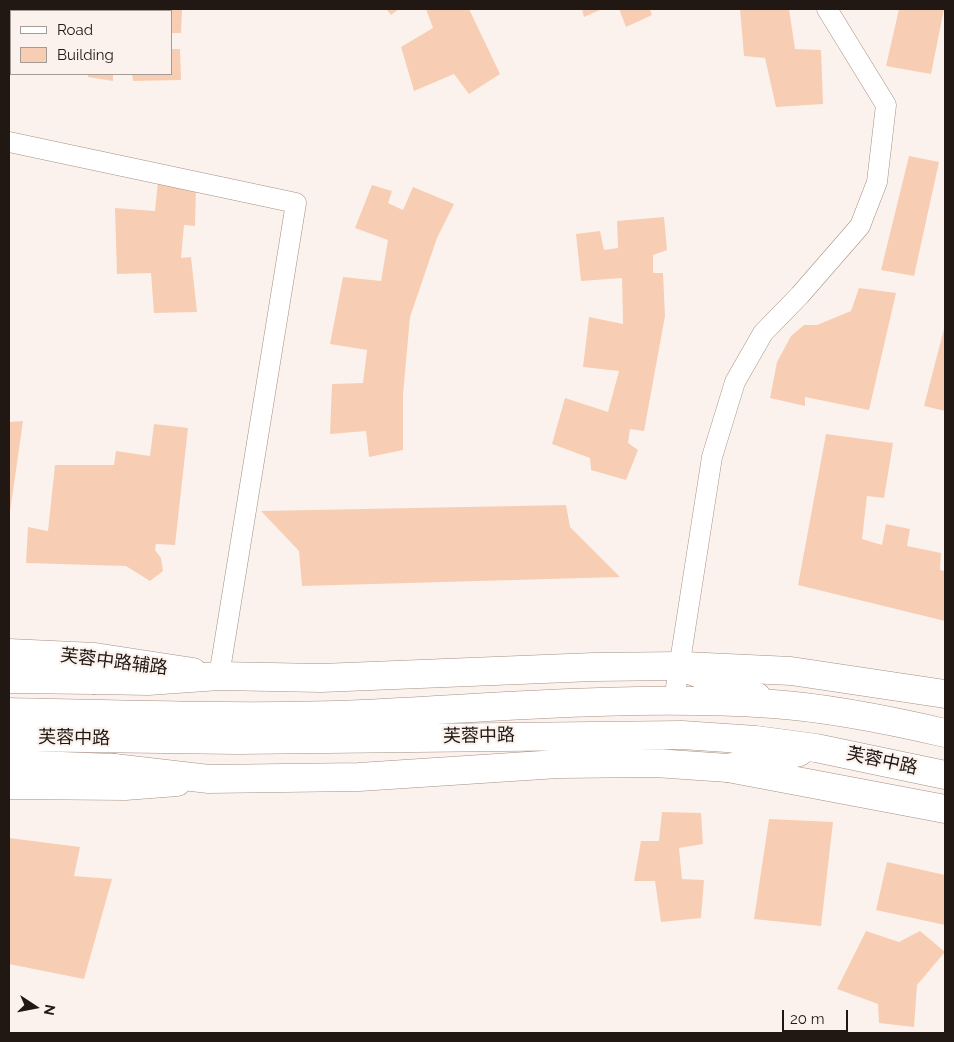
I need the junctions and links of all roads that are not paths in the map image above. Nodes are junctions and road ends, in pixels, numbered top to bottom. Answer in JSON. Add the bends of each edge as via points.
{"nodes":[{"id":1,"x":826,"y":9,"type":"edge"},
{"id":2,"x":9,"y":142,"type":"edge"},
{"id":3,"x":9,"y":653,"type":"edge"},
{"id":4,"x":680,"y":666,"type":"junction"},
{"id":5,"x":219,"y":676,"type":"junction"},
{"id":6,"x":9,"y":679,"type":"edge"},
{"id":7,"x":945,"y":694,"type":"edge"},
{"id":8,"x":674,"y":700,"type":"junction"},
{"id":9,"x":774,"y":704,"type":"junction"},
{"id":10,"x":9,"y":712,"type":"edge"},
{"id":11,"x":362,"y":726,"type":"junction"},
{"id":12,"x":945,"y":733,"type":"edge"},
{"id":13,"x":9,"y":737,"type":"edge"},
{"id":14,"x":816,"y":748,"type":"junction"},
{"id":15,"x":9,"y":764,"type":"edge"},
{"id":16,"x":728,"y":768,"type":"junction"},
{"id":17,"x":945,"y":775,"type":"edge"},
{"id":18,"x":209,"y":779,"type":"junction"},
{"id":19,"x":9,"y":785,"type":"edge"},
{"id":20,"x":945,"y":809,"type":"edge"}],
"edges":[{"from":1,"to":4,"type":"street","via":[[886,105],[877,182],[860,226],[763,333],[735,382],[712,457]]},
{"from":2,"to":5,"type":"street","via":[[296,203]]},
{"from":3,"to":5,"type":"main road","name":"芙蓉中路辅路","via":[[95,657]]},
{"from":4,"to":5,"type":"main road","via":[[321,678]]},
{"from":4,"to":7,"type":"main road","via":[[791,671]]},
{"from":4,"to":8,"type":"street"},
{"from":4,"to":9,"type":"main road"},
{"from":5,"to":6,"type":"main road","via":[[148,681]]},
{"from":8,"to":9,"type":"main road"},
{"from":8,"to":11,"type":"main road","via":[[485,706]]},
{"from":9,"to":12,"type":"main road","via":[[902,723]]},
{"from":10,"to":11,"type":"main road","name":"芙蓉中路","via":[[241,716]]},
{"from":11,"to":13,"type":"main road","name":"芙蓉中路","via":[[190,740]]},
{"from":11,"to":14,"type":"main road","name":"芙蓉中路","via":[[682,735]]},
{"from":14,"to":16,"type":"main road"},
{"from":14,"to":17,"type":"main road","name":"芙蓉中路"},
{"from":15,"to":18,"type":"main road","via":[[114,768]]},
{"from":16,"to":18,"type":"main road","via":[[654,762],[558,764],[359,777]]},
{"from":16,"to":20,"type":"main road"},
{"from":18,"to":19,"type":"main road","via":[[125,786]]}]}
